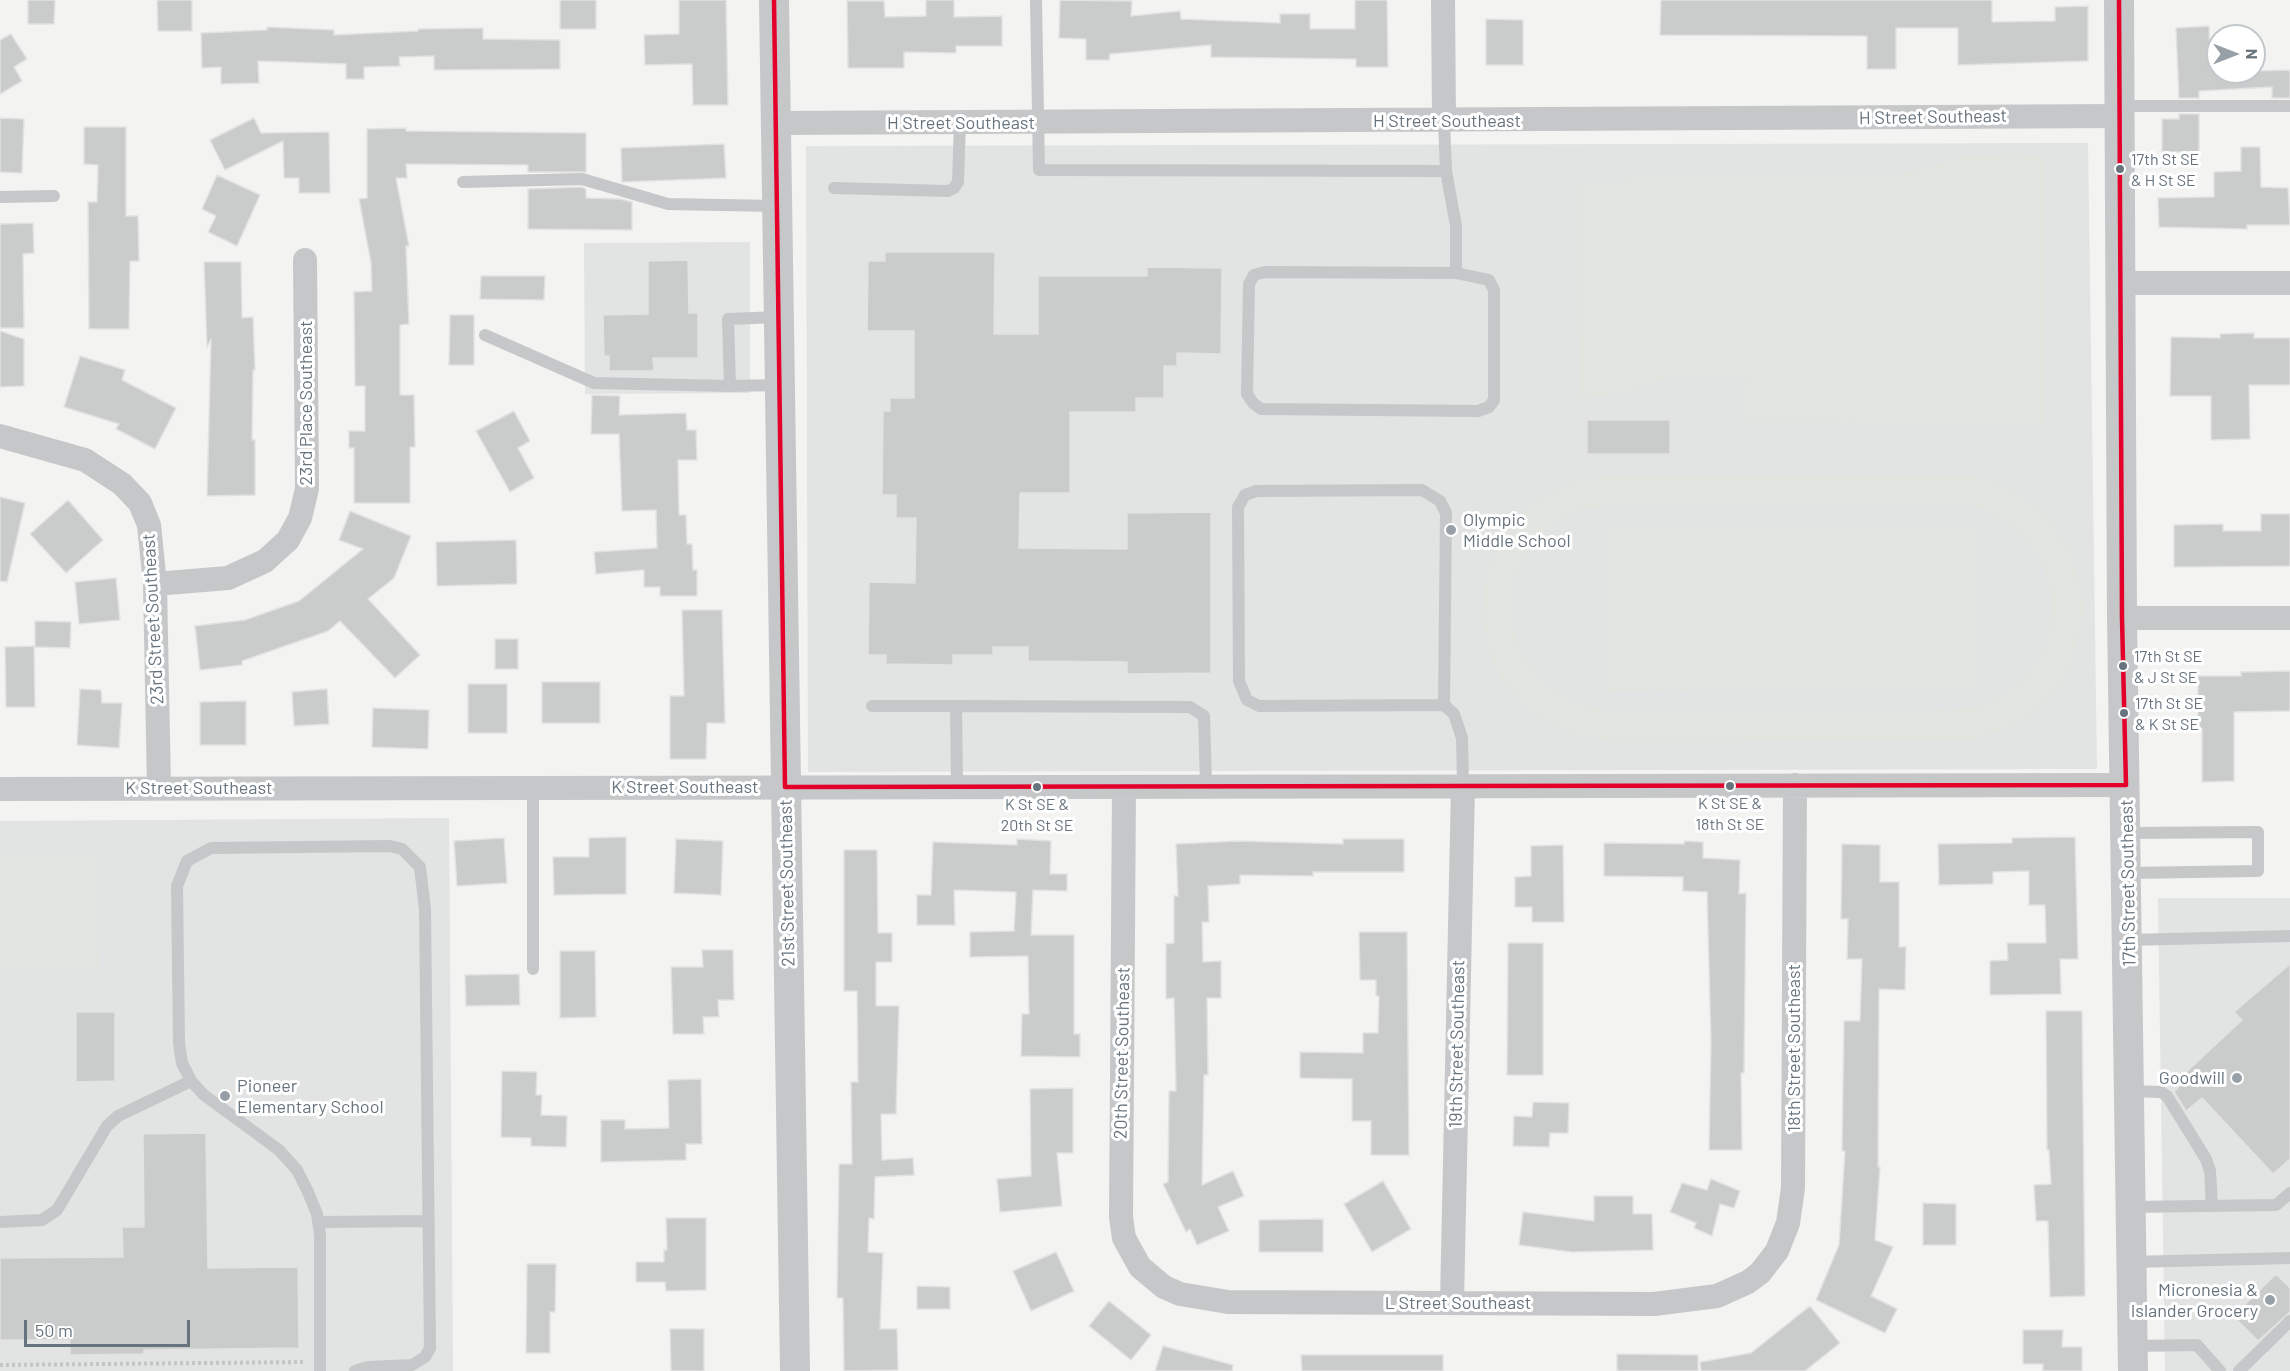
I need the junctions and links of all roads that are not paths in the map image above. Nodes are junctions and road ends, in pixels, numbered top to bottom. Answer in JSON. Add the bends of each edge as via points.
{"nodes":[{"id":1,"x":774,"y":0,"type":"edge"},
{"id":2,"x":1036,"y":0,"type":"edge"},
{"id":3,"x":1443,"y":0,"type":"edge"},
{"id":4,"x":2119,"y":0,"type":"edge"},
{"id":5,"x":2290,"y":106,"type":"edge"},
{"id":6,"x":2120,"y":111,"type":"junction"},
{"id":7,"x":1444,"y":121,"type":"junction"},
{"id":8,"x":775,"y":123,"type":"junction"},
{"id":9,"x":960,"y":123,"type":"junction"},
{"id":10,"x":1037,"y":123,"type":"junction"},
{"id":11,"x":1446,"y":171,"type":"junction"},
{"id":12,"x":463,"y":182,"type":"dead end"},
{"id":13,"x":834,"y":188,"type":"dead end"},
{"id":14,"x":0,"y":196,"type":"edge"},
{"id":15,"x":54,"y":196,"type":"dead end"},
{"id":16,"x":776,"y":206,"type":"junction"},
{"id":17,"x":305,"y":260,"type":"dead end"},
{"id":18,"x":1456,"y":273,"type":"junction"},
{"id":19,"x":2122,"y":283,"type":"junction"},
{"id":20,"x":2290,"y":283,"type":"edge"},
{"id":21,"x":778,"y":317,"type":"junction"},
{"id":22,"x":486,"y":335,"type":"dead end"},
{"id":23,"x":779,"y":385,"type":"junction"},
{"id":24,"x":730,"y":386,"type":"junction"},
{"id":25,"x":0,"y":436,"type":"edge"},
{"id":26,"x":155,"y":584,"type":"junction"},
{"id":27,"x":2122,"y":618,"type":"junction"},
{"id":28,"x":2290,"y":618,"type":"edge"},
{"id":29,"x":1444,"y":705,"type":"junction"},
{"id":30,"x":872,"y":706,"type":"dead end"},
{"id":31,"x":956,"y":706,"type":"junction"},
{"id":32,"x":1795,"y":785,"type":"junction"},
{"id":33,"x":2126,"y":785,"type":"junction"},
{"id":34,"x":1206,"y":786,"type":"junction"},
{"id":35,"x":1463,"y":786,"type":"junction"},
{"id":36,"x":785,"y":787,"type":"junction"},
{"id":37,"x":957,"y":787,"type":"junction"},
{"id":38,"x":1124,"y":787,"type":"junction"},
{"id":39,"x":159,"y":788,"type":"junction"},
{"id":40,"x":532,"y":788,"type":"junction"},
{"id":41,"x":0,"y":789,"type":"edge"},
{"id":42,"x":2127,"y":833,"type":"junction"},
{"id":43,"x":2127,"y":873,"type":"junction"},
{"id":44,"x":2290,"y":936,"type":"edge"},
{"id":45,"x":2128,"y":940,"type":"junction"},
{"id":46,"x":532,"y":969,"type":"dead end"},
{"id":47,"x":191,"y":1081,"type":"junction"},
{"id":48,"x":2130,"y":1091,"type":"junction"},
{"id":49,"x":2289,"y":1195,"type":"edge"},
{"id":50,"x":2212,"y":1206,"type":"junction"},
{"id":51,"x":2131,"y":1208,"type":"junction"},
{"id":52,"x":428,"y":1221,"type":"junction"},
{"id":53,"x":0,"y":1222,"type":"edge"},
{"id":54,"x":318,"y":1222,"type":"junction"},
{"id":55,"x":2290,"y":1258,"type":"edge"},
{"id":56,"x":2132,"y":1262,"type":"junction"},
{"id":57,"x":1736,"y":1289,"type":"joint"},
{"id":58,"x":1180,"y":1294,"type":"joint"},
{"id":59,"x":1452,"y":1302,"type":"junction"},
{"id":60,"x":2290,"y":1321,"type":"edge"},
{"id":61,"x":2133,"y":1359,"type":"edge"},
{"id":62,"x":320,"y":1366,"type":"edge"},
{"id":63,"x":355,"y":1371,"type":"edge"},
{"id":64,"x":795,"y":1371,"type":"edge"},
{"id":65,"x":2220,"y":1371,"type":"edge"},
{"id":66,"x":2239,"y":1371,"type":"edge"}],
"edges":[{"from":1,"to":8,"type":"street","name":"21st Street Southeast"},
{"from":2,"to":10,"type":"lane"},
{"from":3,"to":7,"type":"street"},
{"from":4,"to":6,"type":"street","name":"17th Street Southeast"},
{"from":5,"to":6,"type":"lane"},
{"from":6,"to":7,"type":"street","name":"H Street Southeast"},
{"from":6,"to":19,"type":"street","name":"17th Street Southeast"},
{"from":7,"to":10,"type":"street","name":"H Street Southeast"},
{"from":7,"to":11,"type":"lane"},
{"from":8,"to":9,"type":"street","name":"H Street Southeast"},
{"from":8,"to":16,"type":"street","name":"21st Street Southeast"},
{"from":9,"to":10,"type":"street","name":"H Street Southeast"},
{"from":9,"to":13,"type":"lane","via":[[958,182],[954,188]]},
{"from":10,"to":11,"type":"lane","via":[[1039,170]]},
{"from":11,"to":18,"type":"lane","via":[[1456,226]]},
{"from":12,"to":16,"type":"lane","via":[[582,179],[668,204]]},
{"from":14,"to":15,"type":"lane"},
{"from":16,"to":21,"type":"street","name":"21st Street Southeast"},
{"from":17,"to":26,"type":"street","name":"23rd Place Southeast","via":[[307,489],[300,518],[288,540],[265,561],[228,578]]},
{"from":18,"to":18,"type":"lane","via":[[1489,280],[1494,290],[1494,400],[1489,407],[1478,411],[1261,409],[1247,394],[1249,284],[1254,275]]},
{"from":19,"to":20,"type":"street"},
{"from":19,"to":27,"type":"street","name":"17th Street Southeast"},
{"from":21,"to":23,"type":"street","name":"21st Street Southeast"},
{"from":21,"to":24,"type":"lane","via":[[728,319]]},
{"from":22,"to":24,"type":"lane","via":[[594,383]]},
{"from":23,"to":24,"type":"lane"},
{"from":23,"to":36,"type":"street","name":"21st Street Southeast"},
{"from":25,"to":26,"type":"street","name":"23rd Street Southeast","via":[[86,460],[122,484],[140,503],[149,525]]},
{"from":26,"to":39,"type":"street","name":"23rd Street Southeast"},
{"from":27,"to":28,"type":"street"},
{"from":27,"to":33,"type":"street","name":"17th Street Southeast"},
{"from":29,"to":29,"type":"lane","via":[[1446,513],[1440,501],[1422,490],[1256,491],[1245,495],[1238,507],[1239,681],[1247,700],[1258,706]]},
{"from":29,"to":35,"type":"lane","via":[[1454,714],[1462,738]]},
{"from":30,"to":31,"type":"lane"},
{"from":31,"to":34,"type":"lane","via":[[1190,707],[1204,716]]},
{"from":31,"to":37,"type":"lane"},
{"from":32,"to":33,"type":"street","name":"K Street Southeast"},
{"from":32,"to":35,"type":"street","name":"K Street Southeast"},
{"from":32,"to":57,"type":"street","name":"18th Street Southeast","via":[[1792,1197],[1788,1223],[1777,1251],[1760,1273]]},
{"from":33,"to":42,"type":"street","name":"17th Street Southeast"},
{"from":34,"to":35,"type":"street","name":"K Street Southeast"},
{"from":34,"to":38,"type":"street","name":"K Street Southeast"},
{"from":35,"to":59,"type":"street","name":"19th Street Southeast"},
{"from":36,"to":37,"type":"street","name":"K Street Southeast"},
{"from":36,"to":40,"type":"street","name":"K Street Southeast"},
{"from":36,"to":64,"type":"street","name":"21st Street Southeast"},
{"from":37,"to":38,"type":"street","name":"K Street Southeast"},
{"from":38,"to":58,"type":"street","name":"20th Street Southeast","via":[[1121,1216],[1124,1238],[1140,1267],[1164,1287]]},
{"from":39,"to":40,"type":"street","name":"K Street Southeast"},
{"from":39,"to":41,"type":"street","name":"K Street Southeast"},
{"from":40,"to":46,"type":"lane"},
{"from":42,"to":43,"type":"street","name":"17th Street Southeast"},
{"from":42,"to":43,"type":"lane","via":[[2258,832],[2258,871]]},
{"from":43,"to":45,"type":"street","name":"17th Street Southeast"},
{"from":44,"to":45,"type":"lane"},
{"from":45,"to":48,"type":"street","name":"17th Street Southeast"},
{"from":47,"to":52,"type":"lane","via":[[179,1043],[177,886],[187,861],[220,847],[402,849],[420,867],[424,898]]},
{"from":47,"to":53,"type":"lane","via":[[118,1116],[107,1126],[57,1210],[42,1220]]},
{"from":47,"to":54,"type":"lane","via":[[279,1150],[300,1178]]},
{"from":48,"to":50,"type":"lane","via":[[2161,1092],[2167,1096],[2206,1159]]},
{"from":48,"to":51,"type":"street","name":"17th Street Southeast"},
{"from":49,"to":50,"type":"lane","via":[[2276,1205]]},
{"from":50,"to":51,"type":"lane"},
{"from":51,"to":56,"type":"street","name":"17th Street Southeast"},
{"from":52,"to":54,"type":"lane"},
{"from":52,"to":63,"type":"lane","via":[[430,1348],[425,1357],[405,1367]]},
{"from":54,"to":62,"type":"lane"},
{"from":55,"to":56,"type":"lane"},
{"from":56,"to":61,"type":"street","name":"17th Street Southeast"},
{"from":57,"to":59,"type":"street","name":"L Street Southeast","via":[[1697,1300],[1654,1304]]},
{"from":58,"to":59,"type":"street","name":"L Street Southeast","via":[[1228,1302],[1278,1304]]},
{"from":60,"to":66,"type":"lane"},
{"from":61,"to":65,"type":"lane","via":[[2197,1345]]}]}
